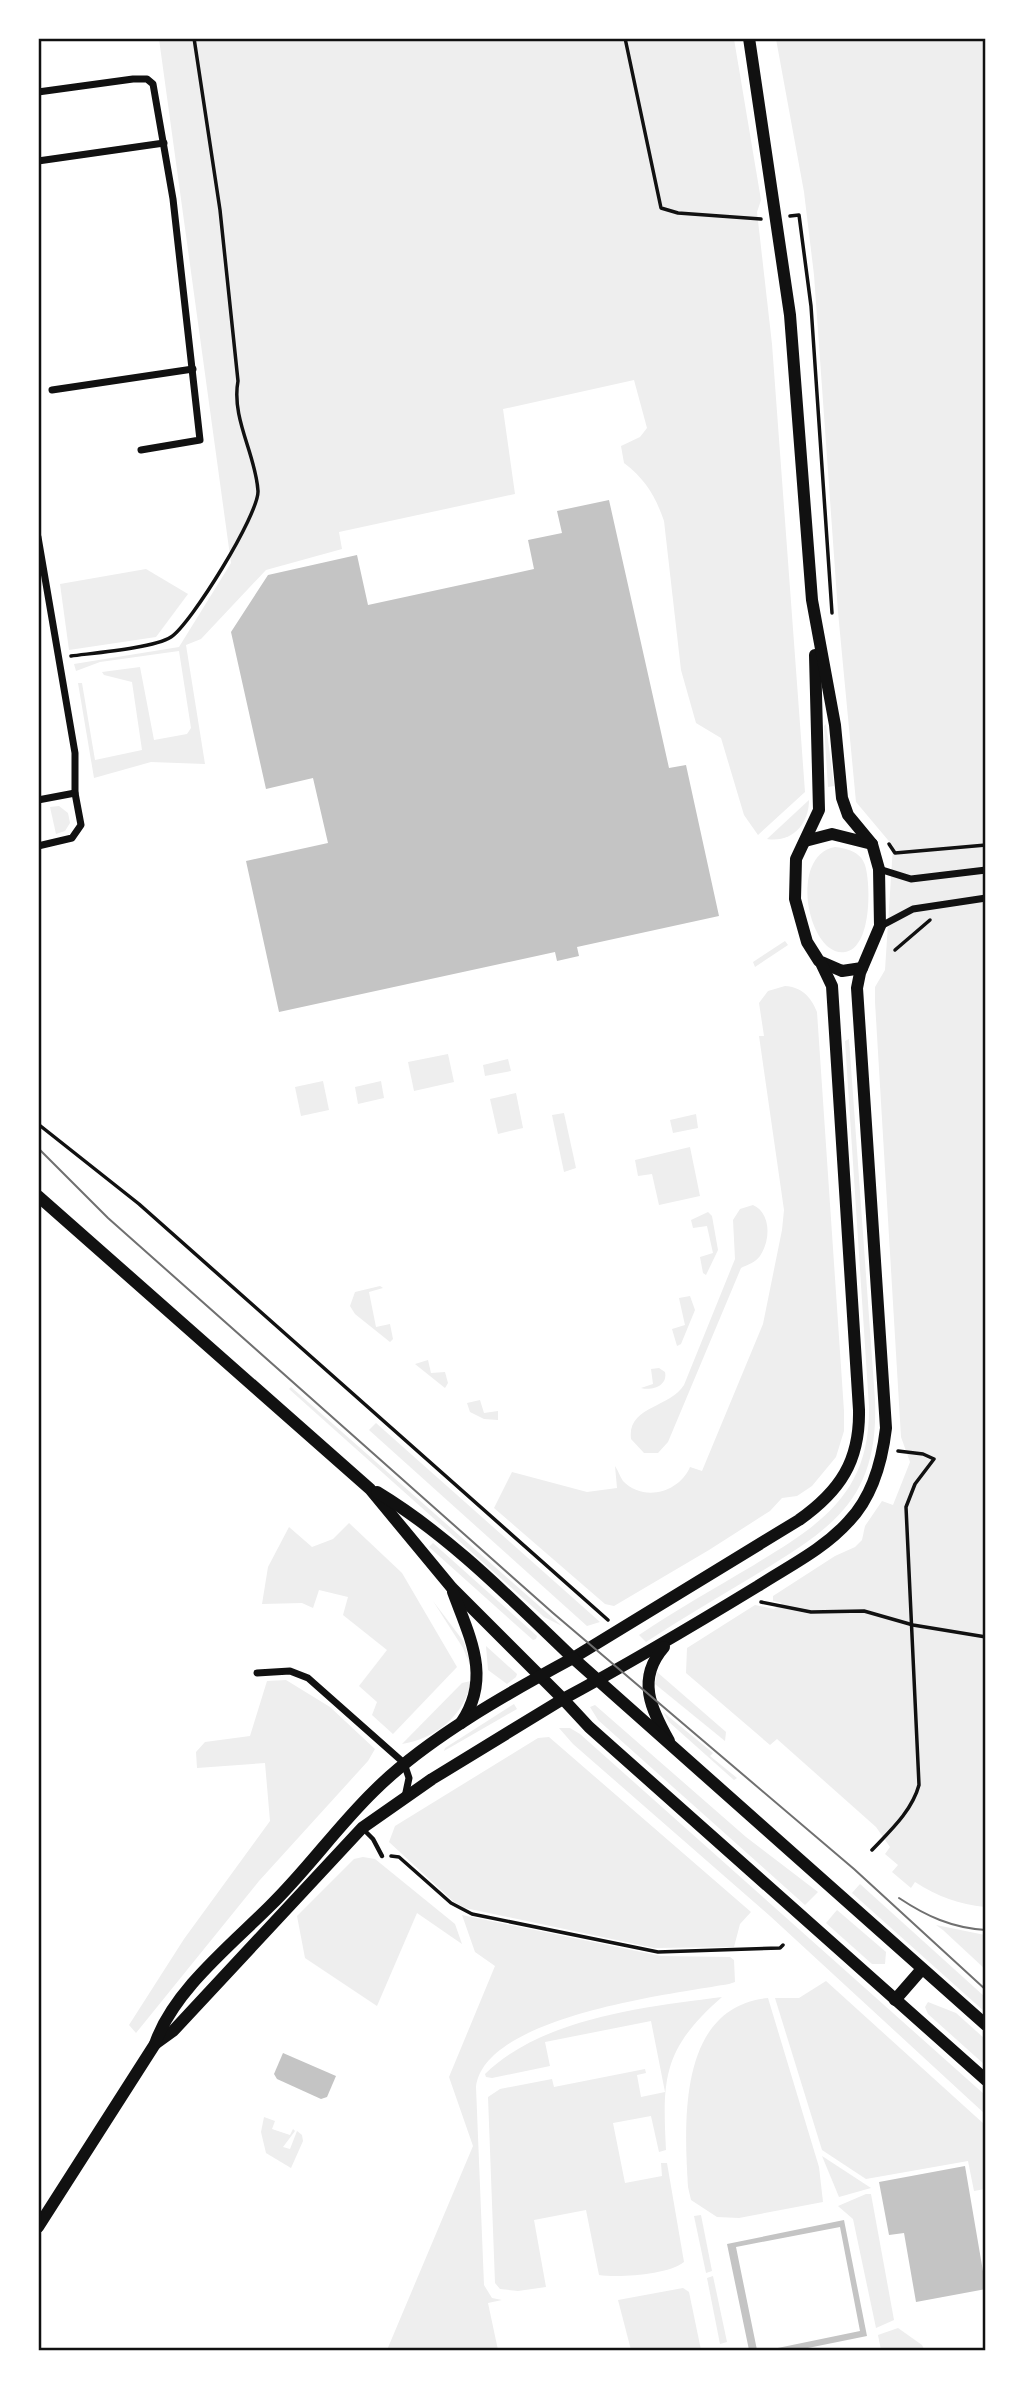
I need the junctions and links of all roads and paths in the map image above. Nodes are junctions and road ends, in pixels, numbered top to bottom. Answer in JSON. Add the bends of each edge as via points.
{"nodes":[{"id":1,"x":625,"y":38,"type":"edge"},
{"id":2,"x":749,"y":38,"type":"edge"},
{"id":3,"x":38,"y":92,"type":"edge"},
{"id":4,"x":164,"y":144,"type":"junction"},
{"id":5,"x":38,"y":162,"type":"edge"},
{"id":6,"x":799,"y":215,"type":"dead end"},
{"id":7,"x":761,"y":219,"type":"dead end"},
{"id":8,"x":192,"y":369,"type":"junction"},
{"id":9,"x":52,"y":390,"type":"dead end"},
{"id":10,"x":141,"y":450,"type":"dead end"},
{"id":11,"x":38,"y":537,"type":"edge"},
{"id":12,"x":832,"y":616,"type":"dead end"},
{"id":13,"x":815,"y":624,"type":"junction"},
{"id":14,"x":75,"y":793,"type":"junction"},
{"id":15,"x":38,"y":800,"type":"edge"},
{"id":16,"x":804,"y":842,"type":"junction"},
{"id":17,"x":872,"y":844,"type":"junction"},
{"id":18,"x":985,"y":845,"type":"edge"},
{"id":19,"x":38,"y":846,"type":"edge"},
{"id":20,"x":918,"y":850,"type":"dead end"},
{"id":21,"x":926,"y":853,"type":"junction"},
{"id":22,"x":927,"y":860,"type":"dead end"},
{"id":23,"x":879,"y":869,"type":"junction"},
{"id":24,"x":985,"y":870,"type":"edge"},
{"id":25,"x":985,"y":898,"type":"edge"},
{"id":26,"x":931,"y":919,"type":"dead end"},
{"id":27,"x":880,"y":926,"type":"junction"},
{"id":28,"x":895,"y":950,"type":"dead end"},
{"id":29,"x":822,"y":965,"type":"junction"},
{"id":30,"x":862,"y":968,"type":"junction"},
{"id":31,"x":38,"y":1124,"type":"edge"},
{"id":32,"x":38,"y":1196,"type":"edge"},
{"id":33,"x":898,"y":1451,"type":"dead end"},
{"id":34,"x":370,"y":1489,"type":"junction"},
{"id":35,"x":452,"y":1588,"type":"junction"},
{"id":36,"x":756,"y":1601,"type":"dead end"},
{"id":37,"x":606,"y":1619,"type":"dead end"},
{"id":38,"x":913,"y":1625,"type":"junction"},
{"id":39,"x":985,"y":1637,"type":"edge"},
{"id":40,"x":669,"y":1640,"type":"junction"},
{"id":41,"x":573,"y":1658,"type":"junction"},
{"id":42,"x":257,"y":1673,"type":"dead end"},
{"id":43,"x":542,"y":1675,"type":"junction"},
{"id":44,"x":597,"y":1681,"type":"junction"},
{"id":45,"x":564,"y":1699,"type":"junction"},
{"id":46,"x":458,"y":1728,"type":"junction"},
{"id":47,"x":675,"y":1751,"type":"junction"},
{"id":48,"x":404,"y":1763,"type":"junction"},
{"id":49,"x":405,"y":1797,"type":"junction"},
{"id":50,"x":362,"y":1828,"type":"junction"},
{"id":51,"x":872,"y":1850,"type":"dead end"},
{"id":52,"x":382,"y":1856,"type":"joint"},
{"id":53,"x":782,"y":1946,"type":"dead end"},
{"id":54,"x":922,"y":1969,"type":"junction"},
{"id":55,"x":895,"y":2000,"type":"junction"},
{"id":56,"x":985,"y":2025,"type":"edge"},
{"id":57,"x":155,"y":2044,"type":"junction"},
{"id":58,"x":985,"y":2080,"type":"edge"},
{"id":59,"x":38,"y":2227,"type":"edge"}],
"edges":[{"from":1,"to":7,"type":"path","via":[[662,208]]},
{"from":2,"to":13,"type":"street","via":[[790,315]]},
{"from":3,"to":4,"type":"street","via":[[147,79],[153,84]]},
{"from":4,"to":5,"type":"street"},
{"from":4,"to":8,"type":"street"},
{"from":6,"to":12,"type":"path","via":[[811,306]]},
{"from":8,"to":9,"type":"street"},
{"from":8,"to":10,"type":"street","via":[[200,440]]},
{"from":11,"to":14,"type":"street","via":[[75,752]]},
{"from":13,"to":16,"type":"street","via":[[819,810]]},
{"from":13,"to":17,"type":"street","via":[[835,726],[843,805]]},
{"from":14,"to":15,"type":"street"},
{"from":14,"to":19,"type":"street","via":[[79,832]]},
{"from":16,"to":17,"type":"street","via":[[832,834]]},
{"from":16,"to":29,"type":"street","via":[[794,865],[795,899],[809,946]]},
{"from":17,"to":23,"type":"street"},
{"from":18,"to":21,"type":"path"},
{"from":20,"to":21,"type":"path"},
{"from":21,"to":22,"type":"path"},
{"from":23,"to":24,"type":"street","via":[[911,879]]},
{"from":23,"to":27,"type":"street"},
{"from":25,"to":27,"type":"street","via":[[913,909]]},
{"from":26,"to":28,"type":"path"},
{"from":27,"to":30,"type":"street"},
{"from":29,"to":30,"type":"street","via":[[848,971]]},
{"from":29,"to":41,"type":"street","via":[[832,986],[859,1410],[855,1449],[842,1481],[816,1508]]},
{"from":30,"to":40,"type":"street","via":[[858,991],[886,1428],[878,1472],[862,1505],[825,1543]]},
{"from":31,"to":37,"type":"path","via":[[139,1204]]},
{"from":32,"to":34,"type":"street"},
{"from":33,"to":38,"type":"path","via":[[934,1459],[915,1484],[906,1507]]},
{"from":34,"to":35,"type":"street"},
{"from":34,"to":41,"type":"street","via":[[440,1537]]},
{"from":35,"to":43,"type":"street"},
{"from":35,"to":46,"type":"street","via":[[479,1670],[474,1699]]},
{"from":36,"to":38,"type":"path","via":[[811,1612],[864,1611]]},
{"from":38,"to":39,"type":"path"},
{"from":38,"to":51,"type":"path","via":[[919,1785],[916,1798]]},
{"from":40,"to":44,"type":"street"},
{"from":40,"to":47,"type":"street","via":[[653,1662],[647,1694]]},
{"from":41,"to":43,"type":"street"},
{"from":41,"to":44,"type":"street"},
{"from":42,"to":48,"type":"street","via":[[290,1671],[308,1678]]},
{"from":43,"to":45,"type":"street"},
{"from":43,"to":46,"type":"street"},
{"from":44,"to":45,"type":"street"},
{"from":44,"to":47,"type":"street"},
{"from":45,"to":49,"type":"street"},
{"from":45,"to":55,"type":"street","via":[[589,1727]]},
{"from":46,"to":48,"type":"street"},
{"from":47,"to":54,"type":"street"},
{"from":48,"to":49,"type":"street","via":[[409,1779]]},
{"from":48,"to":57,"type":"street","via":[[209,1966],[161,2025]]},
{"from":49,"to":50,"type":"street"},
{"from":50,"to":52,"type":"lane"},
{"from":50,"to":57,"type":"street","via":[[173,2031]]},
{"from":52,"to":53,"type":"path","via":[[399,1857],[452,1903],[472,1914],[658,1952]]},
{"from":54,"to":55,"type":"street"},
{"from":54,"to":56,"type":"street"},
{"from":55,"to":58,"type":"street"},
{"from":57,"to":59,"type":"street"}]}
